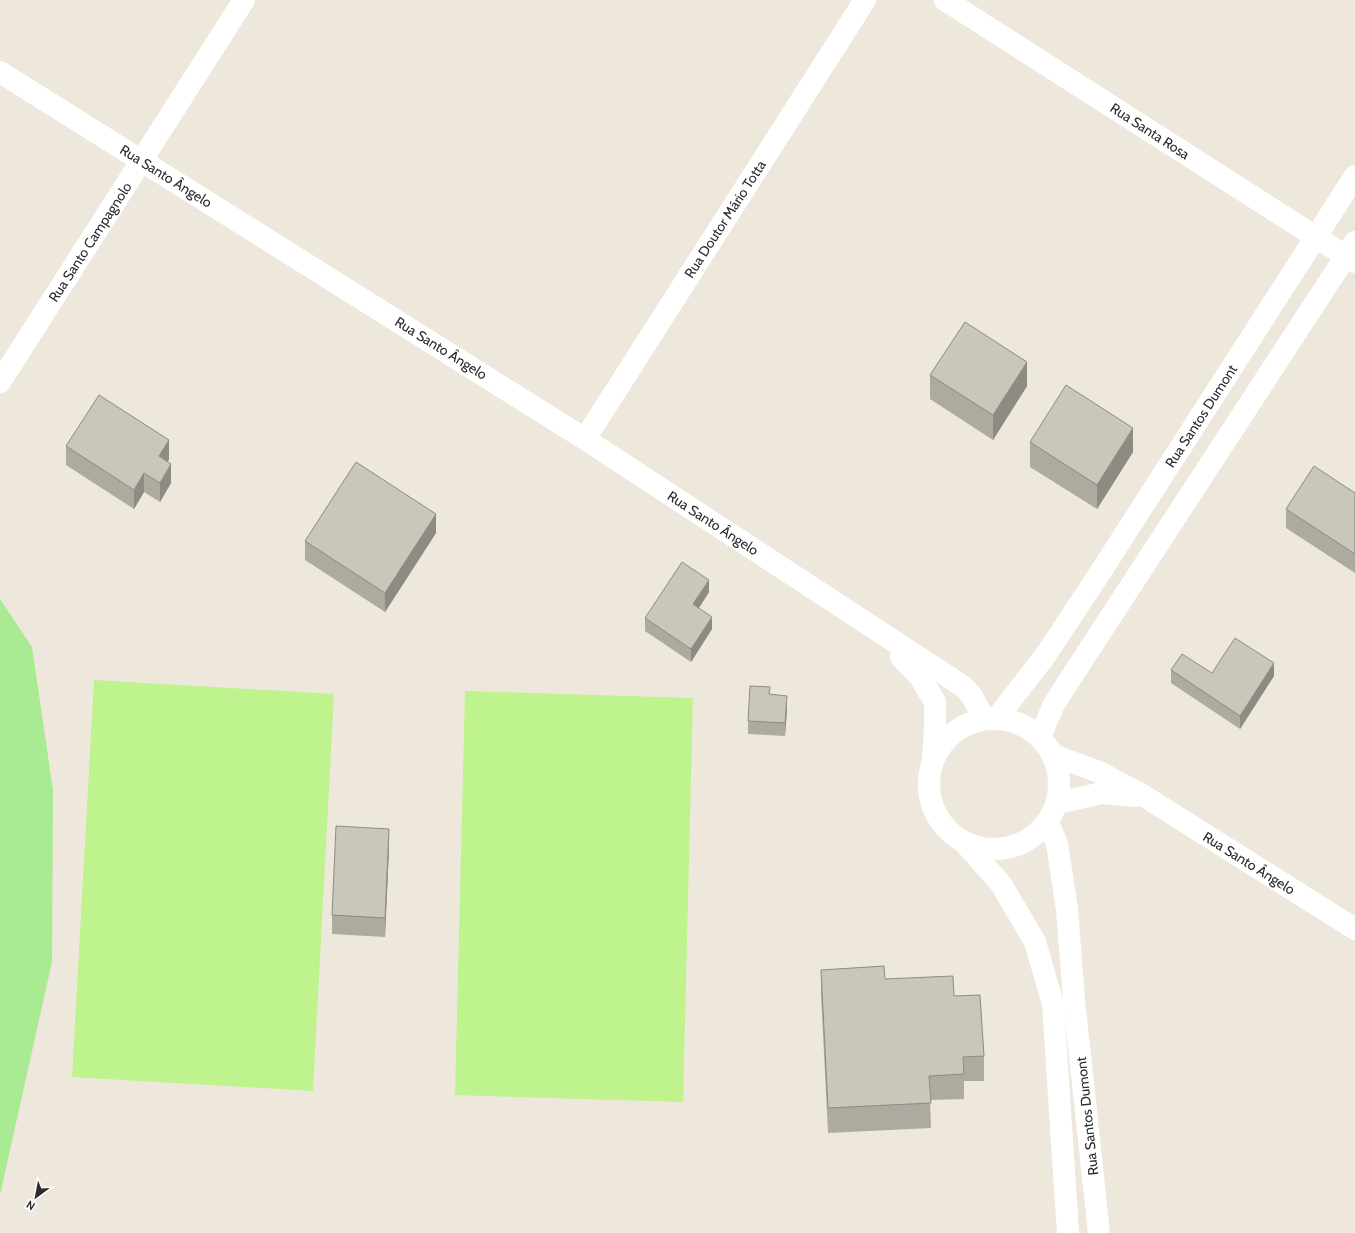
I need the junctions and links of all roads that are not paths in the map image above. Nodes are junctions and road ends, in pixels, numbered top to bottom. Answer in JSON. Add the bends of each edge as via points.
{"nodes":[{"id":1,"x":244,"y":0,"type":"edge"},
{"id":2,"x":865,"y":0,"type":"edge"},
{"id":3,"x":945,"y":0,"type":"edge"},
{"id":4,"x":0,"y":72,"type":"edge"},
{"id":5,"x":141,"y":160,"type":"junction"},
{"id":6,"x":1355,"y":176,"type":"edge"},
{"id":7,"x":1316,"y":237,"type":"junction"},
{"id":8,"x":1352,"y":253,"type":"edge"},
{"id":9,"x":0,"y":382,"type":"edge"},
{"id":10,"x":585,"y":439,"type":"junction"},
{"id":11,"x":876,"y":631,"type":"junction"},
{"id":12,"x":990,"y":719,"type":"junction"},
{"id":13,"x":1040,"y":737,"type":"junction"},
{"id":14,"x":1053,"y":755,"type":"junction"},
{"id":15,"x":933,"y":762,"type":"junction"},
{"id":16,"x":1144,"y":796,"type":"junction"},
{"id":17,"x":1052,"y":812,"type":"junction"},
{"id":18,"x":963,"y":841,"type":"junction"},
{"id":19,"x":1355,"y":929,"type":"edge"},
{"id":20,"x":1068,"y":1233,"type":"edge"},
{"id":21,"x":1099,"y":1233,"type":"edge"}],
"edges":[{"from":1,"to":5,"type":"street","name":"Rua Santo Campagnolo"},
{"from":2,"to":10,"type":"street","name":"Rua Doutor Mário Totta"},
{"from":3,"to":7,"type":"street","name":"Rua Santa Rosa"},
{"from":4,"to":5,"type":"street","name":"Rua Santo Ângelo"},
{"from":5,"to":9,"type":"street","name":"Rua Santo Campagnolo"},
{"from":5,"to":10,"type":"street","name":"Rua Santo Ângelo"},
{"from":6,"to":7,"type":"street","name":"Rua Santos Dumont"},
{"from":7,"to":8,"type":"street","name":"Rua Santa Rosa"},
{"from":7,"to":12,"type":"street","name":"Rua Santos Dumont","via":[[1045,656]]},
{"from":8,"to":13,"type":"street","via":[[1054,704]]},
{"from":10,"to":11,"type":"street","name":"Rua Santo Ângelo"},
{"from":11,"to":12,"type":"street","via":[[964,687]]},
{"from":11,"to":15,"type":"street","via":[[920,677],[935,702]]},
{"from":12,"to":13,"type":"street","via":[[1020,724]]},
{"from":12,"to":15,"type":"street","via":[[962,727],[944,742]]},
{"from":13,"to":14,"type":"street"},
{"from":14,"to":16,"type":"street","name":"Rua Santo Ângelo","via":[[1099,772]]},
{"from":14,"to":17,"type":"street","via":[[1060,787]]},
{"from":15,"to":18,"type":"street","via":[[929,780],[930,798],[937,815],[948,830]]},
{"from":16,"to":17,"type":"street","via":[[1102,793]]},
{"from":16,"to":19,"type":"street","name":"Rua Santo Ângelo"},
{"from":17,"to":18,"type":"street","via":[[1035,836],[1018,845],[1000,849],[981,848]]},
{"from":17,"to":21,"type":"street","name":"Rua Santos Dumont","via":[[1066,910]]},
{"from":18,"to":20,"type":"street","name":"Rua Santos Dumont","via":[[1001,884],[1035,942],[1053,1004]]}]}
